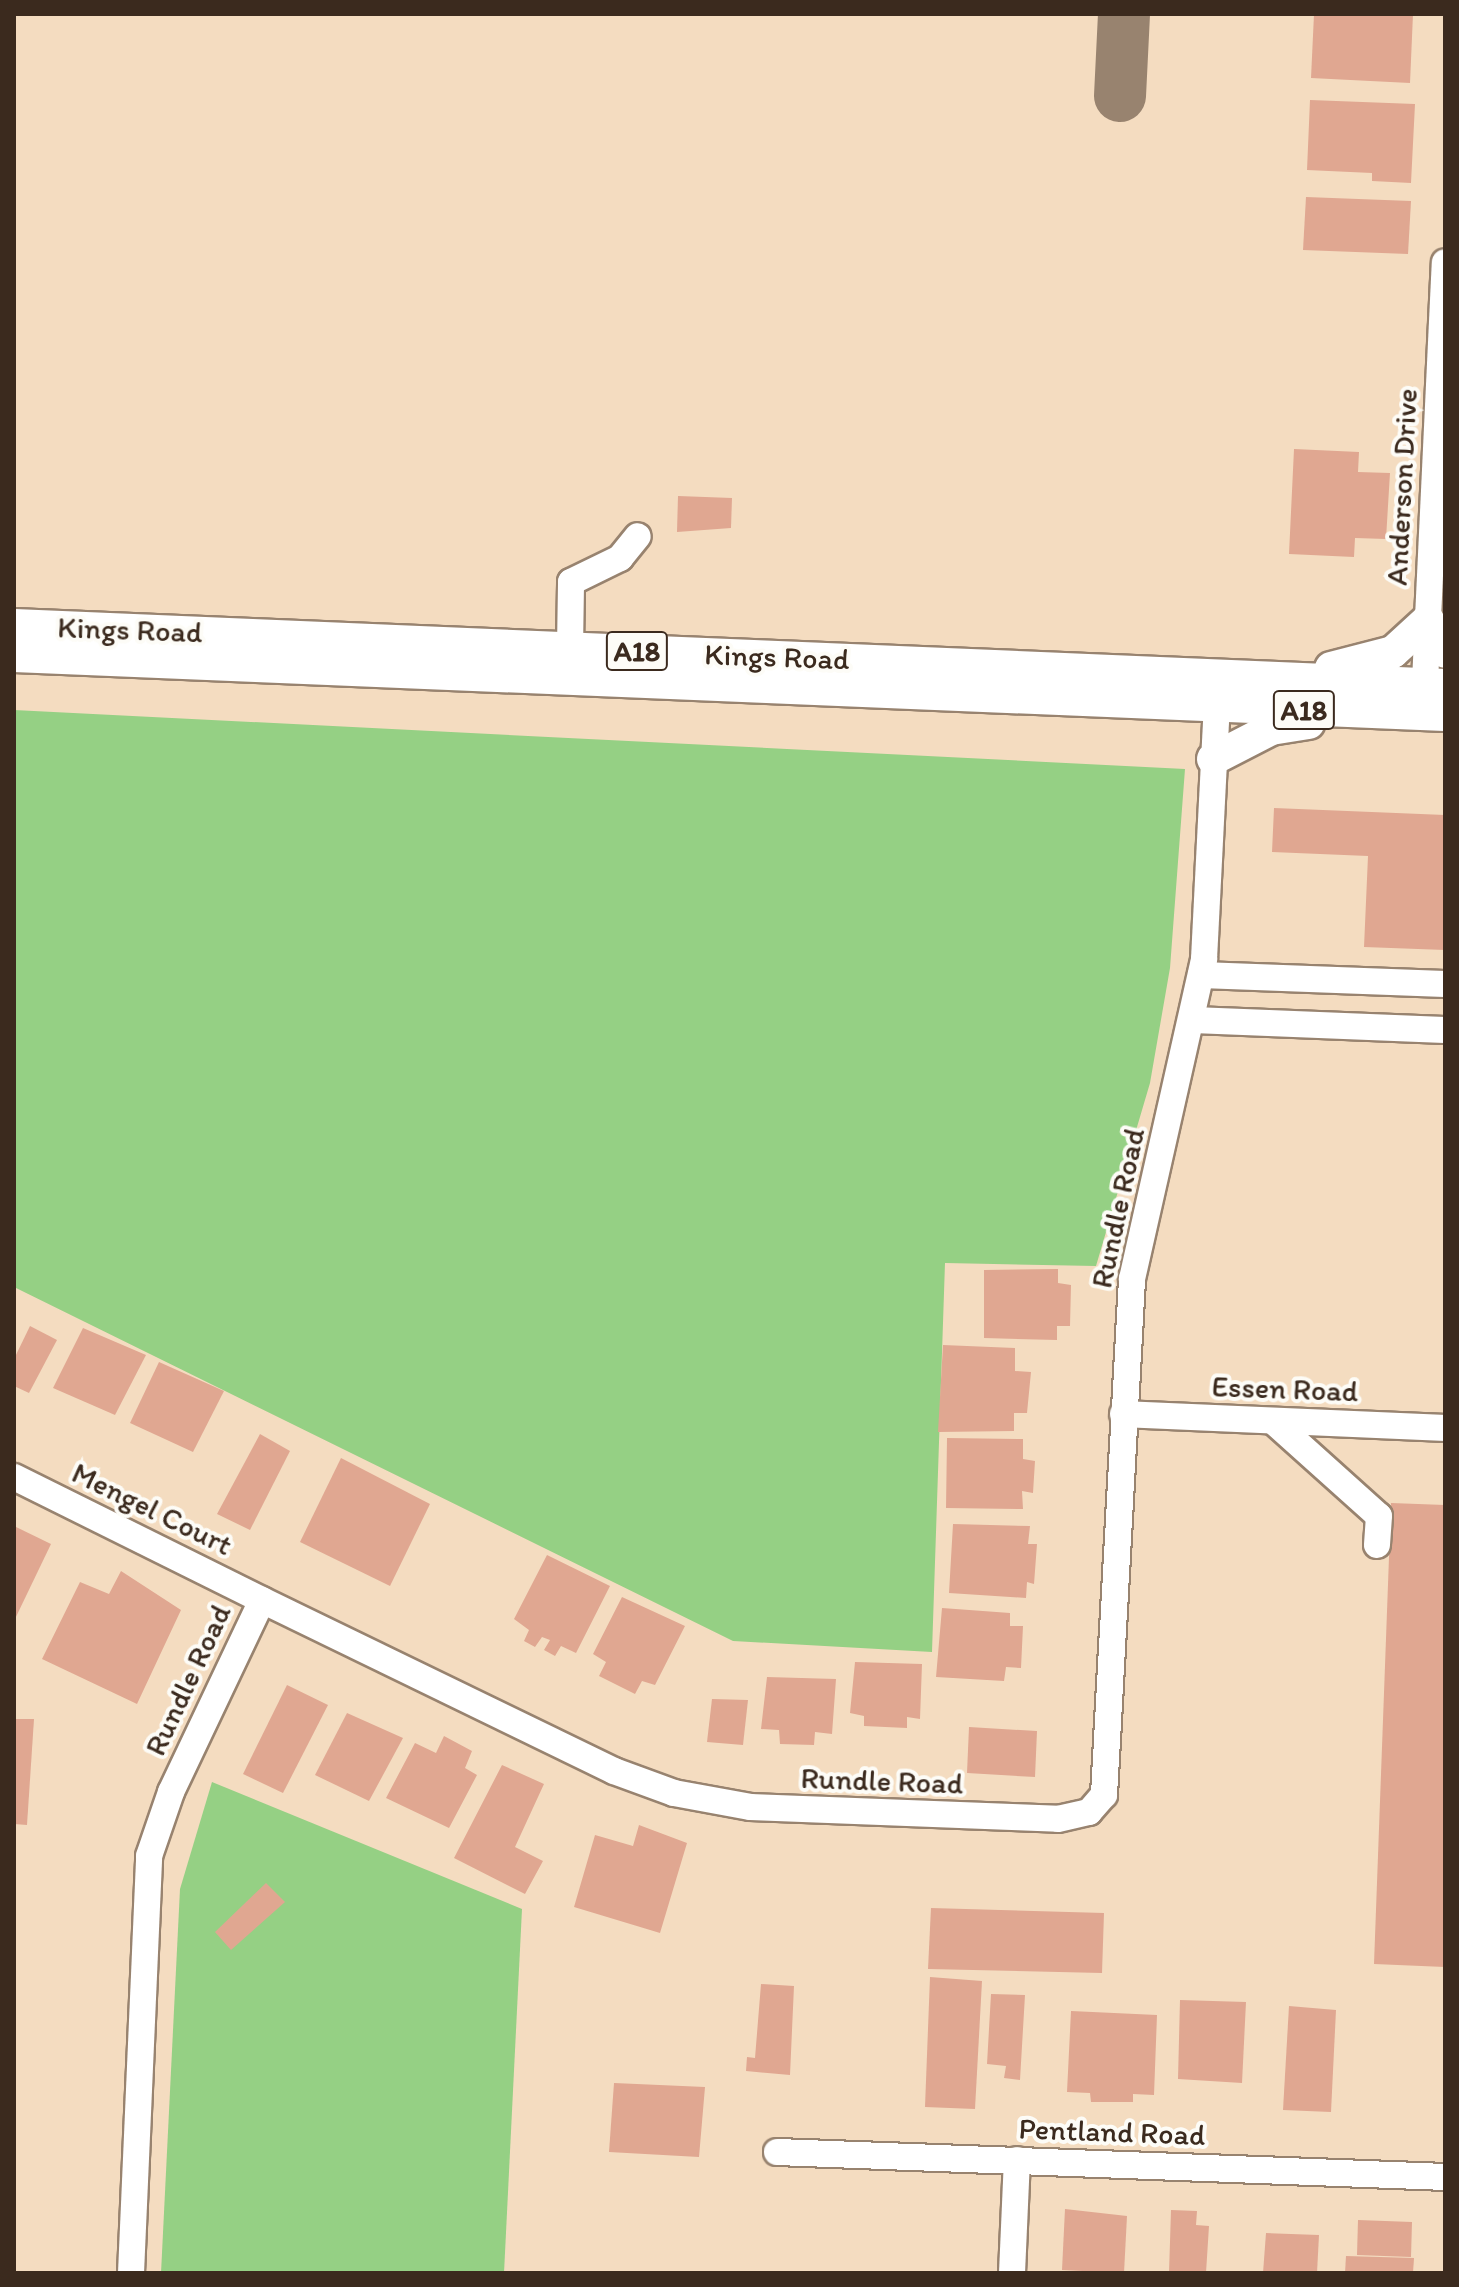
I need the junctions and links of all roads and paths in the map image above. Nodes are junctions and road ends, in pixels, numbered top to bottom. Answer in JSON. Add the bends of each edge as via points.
{"nodes":[{"id":1,"x":1445,"y":263,"type":"edge"},
{"id":2,"x":1438,"y":522,"type":"edge"},
{"id":3,"x":638,"y":536,"type":"dead end"},
{"id":4,"x":1428,"y":620,"type":"junction"},
{"id":5,"x":14,"y":625,"type":"edge"},
{"id":6,"x":570,"y":648,"type":"junction"},
{"id":7,"x":1445,"y":652,"type":"edge"},
{"id":8,"x":14,"y":656,"type":"edge"},
{"id":9,"x":1273,"y":678,"type":"junction"},
{"id":10,"x":1218,"y":691,"type":"junction"},
{"id":11,"x":1426,"y":702,"type":"edge"},
{"id":12,"x":1213,"y":759,"type":"junction"},
{"id":13,"x":1201,"y":975,"type":"junction"},
{"id":14,"x":1445,"y":984,"type":"edge"},
{"id":15,"x":1193,"y":1020,"type":"junction"},
{"id":16,"x":1445,"y":1030,"type":"edge"},
{"id":17,"x":1123,"y":1414,"type":"junction"},
{"id":18,"x":1273,"y":1421,"type":"junction"},
{"id":19,"x":1445,"y":1428,"type":"edge"},
{"id":20,"x":14,"y":1477,"type":"edge"},
{"id":21,"x":1377,"y":1545,"type":"dead end"},
{"id":22,"x":262,"y":1600,"type":"junction"},
{"id":23,"x":777,"y":2152,"type":"dead end"},
{"id":24,"x":1017,"y":2160,"type":"junction"},
{"id":25,"x":1445,"y":2177,"type":"edge"},
{"id":26,"x":131,"y":2273,"type":"edge"},
{"id":27,"x":1012,"y":2273,"type":"edge"}],
"edges":[{"from":1,"to":2,"type":"street","name":"Anderson Drive"},
{"from":2,"to":4,"type":"street","name":"Anderson Drive"},
{"from":3,"to":6,"type":"street","via":[[620,558],[571,582]]},
{"from":4,"to":7,"type":"main road"},
{"from":4,"to":9,"type":"main road","via":[[1408,643],[1381,657]]},
{"from":4,"to":11,"type":"street","name":"Anderson Drive"},
{"from":5,"to":6,"type":"main road","name":"Kings Road","number":"A18"},
{"from":6,"to":10,"type":"main road","name":"Kings Road","number":"A18"},
{"from":8,"to":10,"type":"main road","name":"Kings Road","number":"A18"},
{"from":9,"to":10,"type":"main road","name":"Kings Road","number":"A18"},
{"from":9,"to":11,"type":"main road","name":"Kings Road","number":"A18"},
{"from":10,"to":11,"type":"main road","name":"Kings Road","number":"A18"},
{"from":10,"to":12,"type":"street","name":"Rundle Road"},
{"from":11,"to":12,"type":"main road","via":[[1284,725]]},
{"from":12,"to":13,"type":"street","name":"Rundle Road"},
{"from":13,"to":14,"type":"street"},
{"from":13,"to":15,"type":"street","name":"Rundle Road"},
{"from":15,"to":16,"type":"street"},
{"from":15,"to":17,"type":"street","name":"Rundle Road","via":[[1139,1234]]},
{"from":17,"to":18,"type":"street","name":"Essen Road"},
{"from":17,"to":22,"type":"street","name":"Rundle Road","via":[[1108,1783],[1096,1806],[1076,1818],[781,1809],[674,1793],[614,1771]]},
{"from":18,"to":19,"type":"street","name":"Essen Road"},
{"from":18,"to":21,"type":"street","via":[[1379,1516]]},
{"from":20,"to":22,"type":"street","name":"Mengel Court"},
{"from":22,"to":26,"type":"street","name":"Rundle Road","via":[[171,1792],[149,1856]]},
{"from":23,"to":24,"type":"street","name":"Pentland Road"},
{"from":24,"to":25,"type":"street","name":"Pentland Road"},
{"from":24,"to":27,"type":"street"}]}
